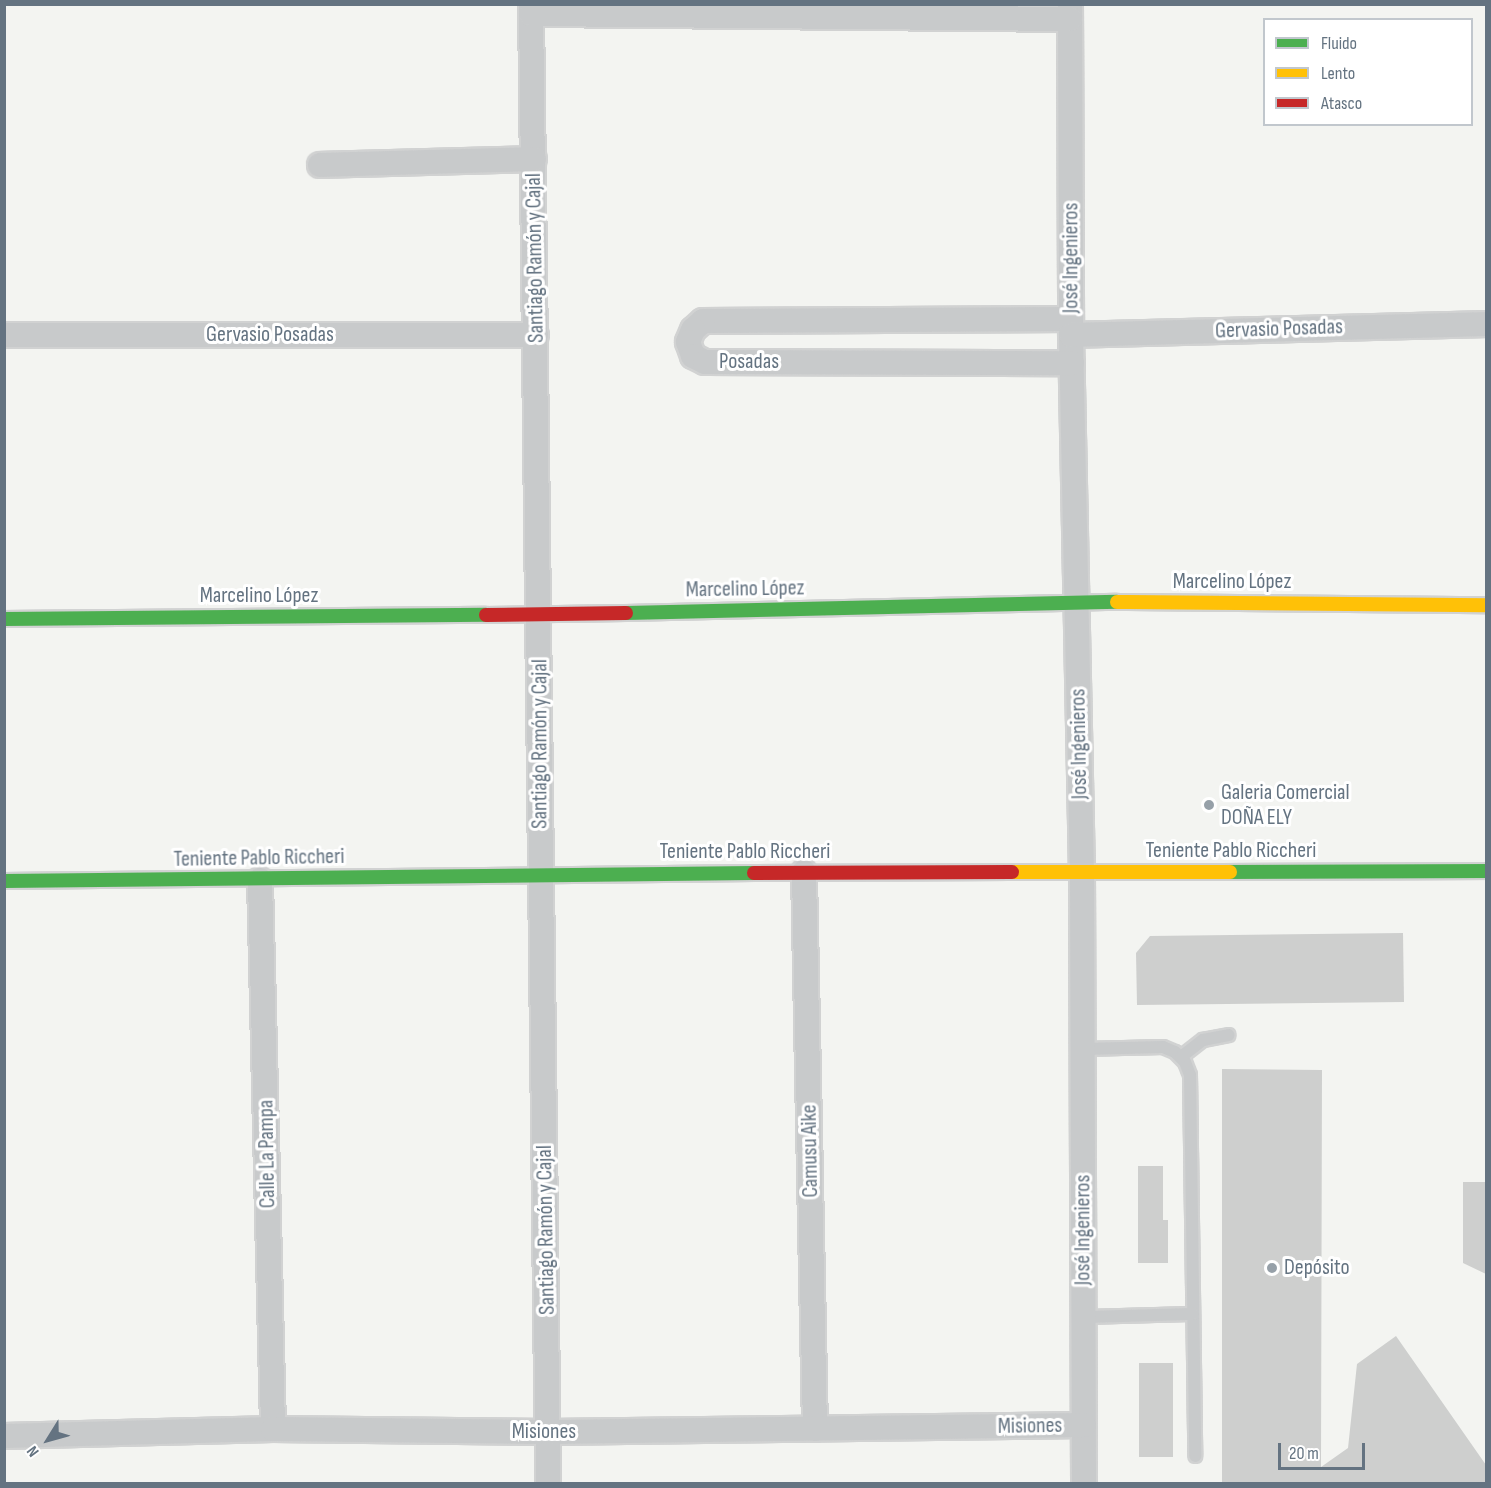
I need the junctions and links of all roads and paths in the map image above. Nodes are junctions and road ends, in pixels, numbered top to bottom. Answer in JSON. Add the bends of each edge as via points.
{"nodes":[{"id":1,"x":531,"y":9,"type":"edge"},
{"id":2,"x":1070,"y":12,"type":"edge"},
{"id":3,"x":534,"y":159,"type":"junction"},
{"id":4,"x":320,"y":165,"type":"dead end"},
{"id":5,"x":1486,"y":324,"type":"edge"},
{"id":6,"x":1071,"y":327,"type":"junction"},
{"id":7,"x":4,"y":335,"type":"edge"},
{"id":8,"x":536,"y":335,"type":"junction"},
{"id":9,"x":1072,"y":363,"type":"junction"},
{"id":10,"x":1076,"y":602,"type":"junction"},
{"id":11,"x":1486,"y":605,"type":"edge"},
{"id":12,"x":539,"y":615,"type":"junction"},
{"id":13,"x":4,"y":619,"type":"edge"},
{"id":14,"x":1486,"y":871,"type":"edge"},
{"id":15,"x":541,"y":873,"type":"junction"},
{"id":16,"x":804,"y":873,"type":"junction"},
{"id":17,"x":1082,"y":873,"type":"junction"},
{"id":18,"x":261,"y":880,"type":"junction"},
{"id":19,"x":4,"y":881,"type":"edge"},
{"id":20,"x":1229,"y":1035,"type":"dead end"},
{"id":21,"x":1083,"y":1049,"type":"junction"},
{"id":22,"x":1181,"y":1057,"type":"junction"},
{"id":23,"x":1193,"y":1314,"type":"junction"},
{"id":24,"x":1083,"y":1317,"type":"junction"},
{"id":25,"x":1084,"y":1425,"type":"junction"},
{"id":26,"x":273,"y":1429,"type":"junction"},
{"id":27,"x":815,"y":1430,"type":"junction"},
{"id":28,"x":549,"y":1432,"type":"junction"},
{"id":29,"x":4,"y":1436,"type":"edge"},
{"id":30,"x":1195,"y":1456,"type":"dead end"},
{"id":31,"x":548,"y":1484,"type":"edge"},
{"id":32,"x":1084,"y":1484,"type":"edge"}],
"edges":[{"from":1,"to":2,"type":"street"},
{"from":1,"to":3,"type":"street","name":"Santiago Ramón y Cajal"},
{"from":2,"to":6,"type":"street","name":"José Ingenieros"},
{"from":3,"to":4,"type":"street"},
{"from":3,"to":8,"type":"street","name":"Santiago Ramón y Cajal"},
{"from":5,"to":6,"type":"street","name":"Gervasio Posadas"},
{"from":6,"to":9,"type":"street","name":"José Ingenieros"},
{"from":6,"to":9,"type":"street","name":"Posadas","via":[[703,321],[688,342],[693,356],[705,362]]},
{"from":7,"to":8,"type":"street","name":"Gervasio Posadas"},
{"from":8,"to":12,"type":"street","name":"Santiago Ramón y Cajal"},
{"from":9,"to":10,"type":"street","name":"José Ingenieros"},
{"from":10,"to":11,"type":"street","name":"Marcelino López"},
{"from":10,"to":12,"type":"street","name":"Marcelino López"},
{"from":10,"to":17,"type":"street","name":"José Ingenieros"},
{"from":12,"to":13,"type":"street","name":"Marcelino López"},
{"from":12,"to":15,"type":"street","name":"Santiago Ramón y Cajal"},
{"from":14,"to":17,"type":"street","name":"Teniente Pablo Riccheri"},
{"from":15,"to":16,"type":"street","name":"Teniente Pablo Riccheri"},
{"from":15,"to":18,"type":"street","name":"Teniente Pablo Riccheri"},
{"from":15,"to":28,"type":"street","name":"Santiago Ramón y Cajal"},
{"from":16,"to":17,"type":"street","name":"Teniente Pablo Riccheri"},
{"from":16,"to":27,"type":"street","name":"Camusu Aike"},
{"from":17,"to":21,"type":"street","name":"José Ingenieros"},
{"from":18,"to":19,"type":"street","name":"Teniente Pablo Riccheri"},
{"from":18,"to":26,"type":"street","name":"Calle La Pampa"},
{"from":20,"to":22,"type":"lane","via":[[1203,1040]]},
{"from":21,"to":22,"type":"lane","via":[[1163,1047]]},
{"from":21,"to":24,"type":"street","name":"José Ingenieros"},
{"from":22,"to":23,"type":"lane","via":[[1190,1075]]},
{"from":23,"to":24,"type":"lane"},
{"from":23,"to":30,"type":"lane"},
{"from":24,"to":25,"type":"street","name":"José Ingenieros"},
{"from":25,"to":27,"type":"street","name":"Misiones"},
{"from":25,"to":32,"type":"street","name":"José Ingenieros"},
{"from":26,"to":28,"type":"street","name":"Misiones"},
{"from":26,"to":29,"type":"street","name":"Misiones"},
{"from":27,"to":28,"type":"street","name":"Misiones"},
{"from":28,"to":31,"type":"street","name":"Santiago Ramón y Cajal"}]}
